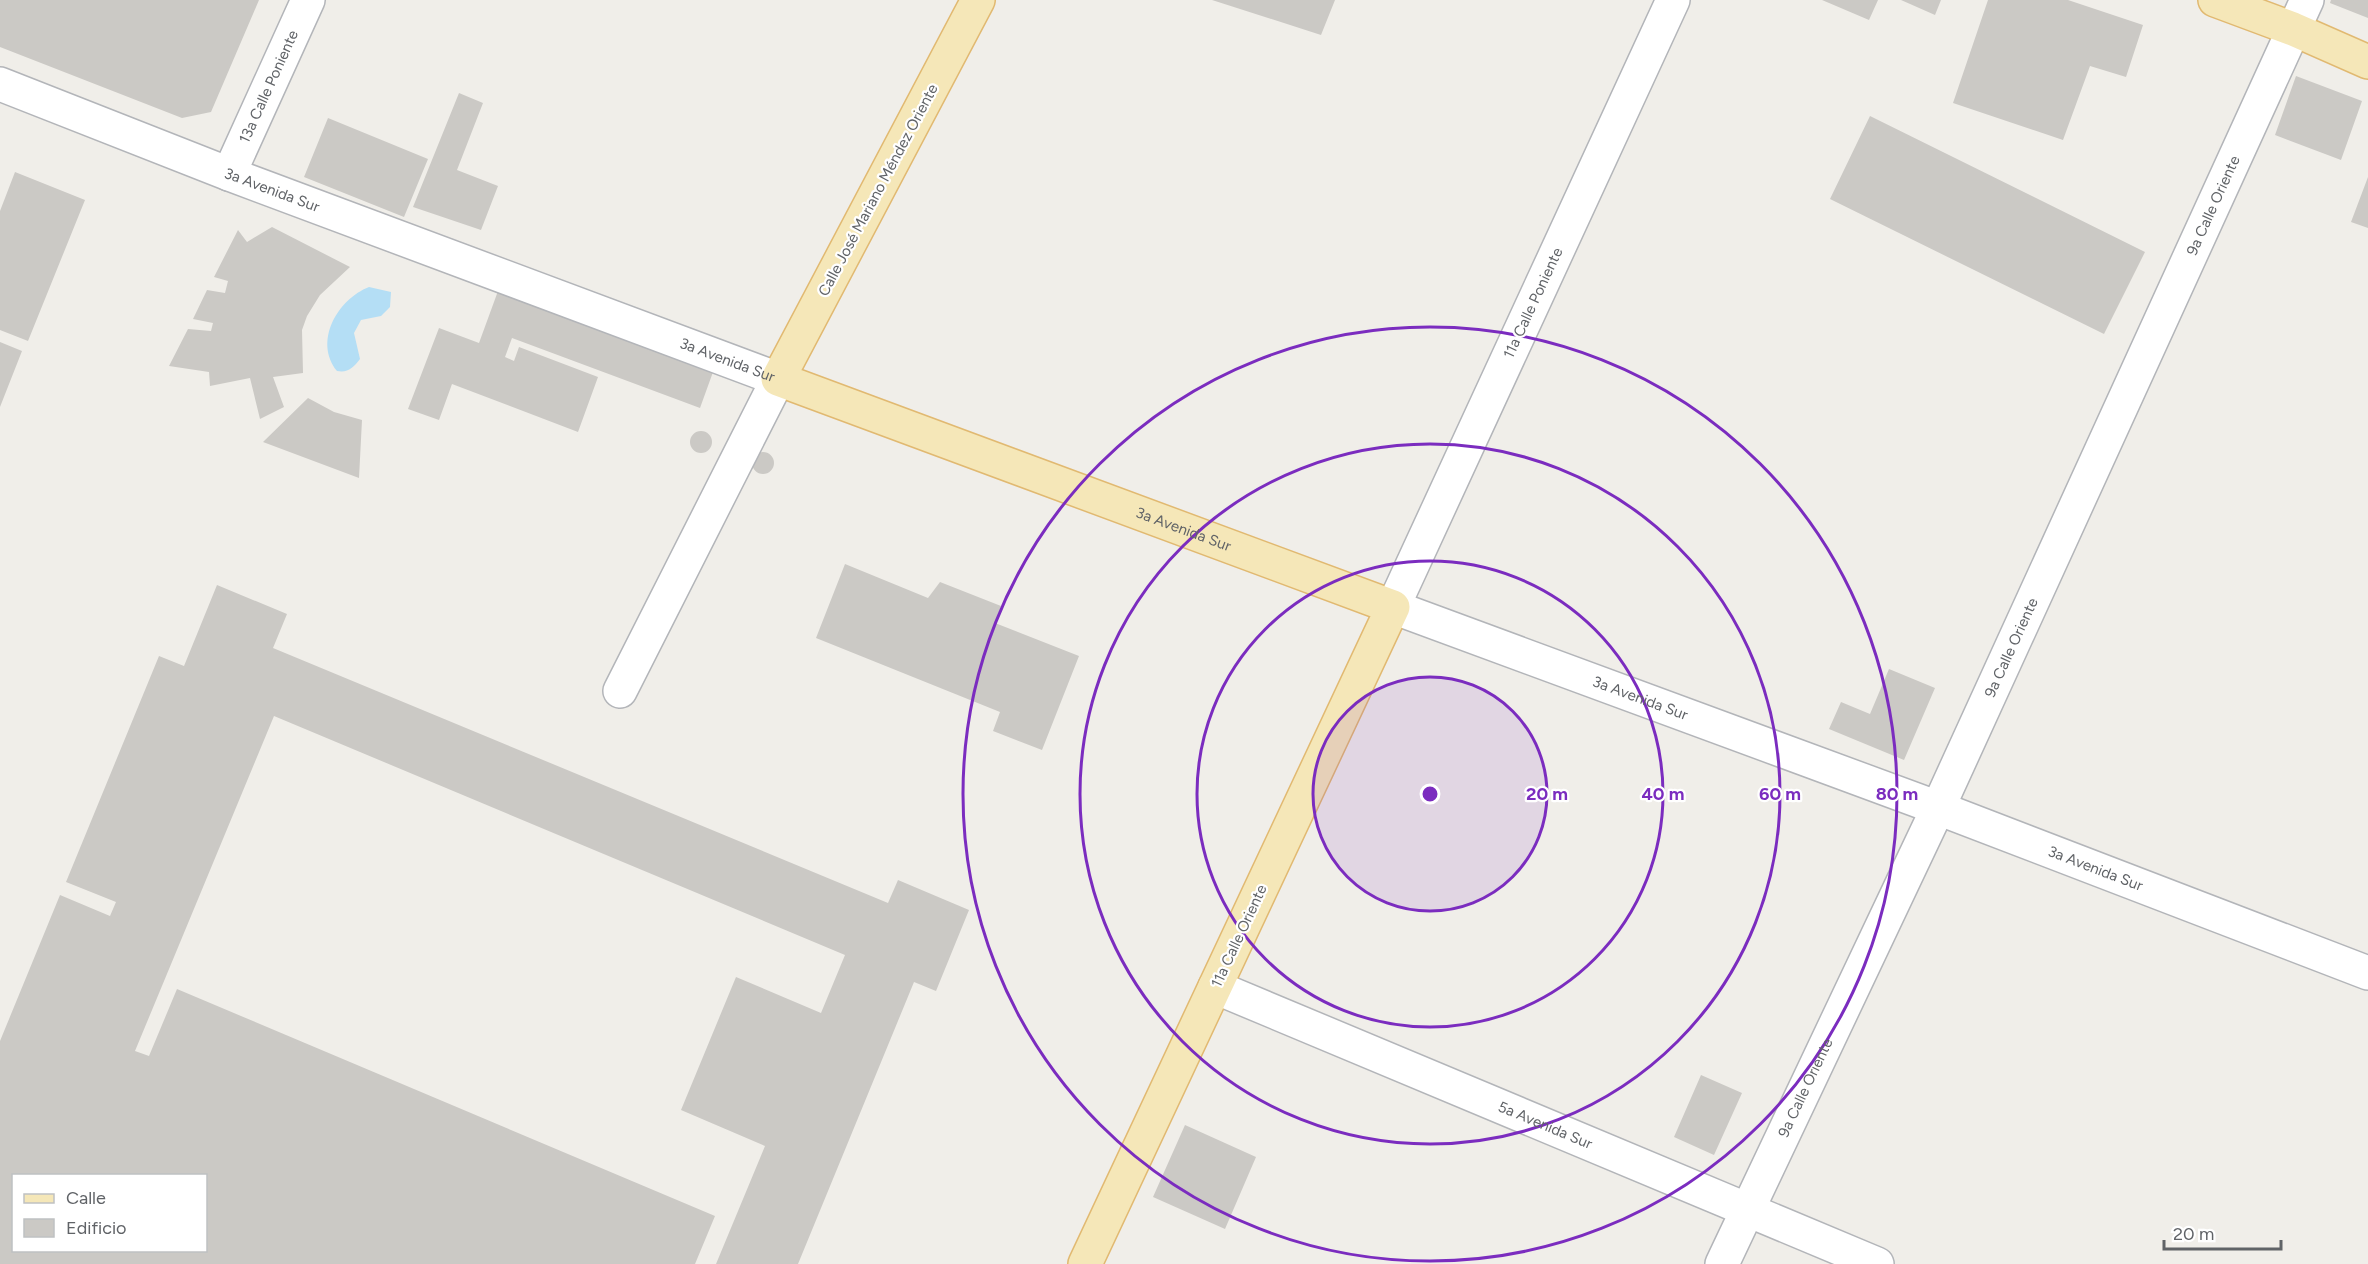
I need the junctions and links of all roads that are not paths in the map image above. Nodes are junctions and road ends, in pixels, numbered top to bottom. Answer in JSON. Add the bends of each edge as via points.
{"nodes":[{"id":1,"x":308,"y":0,"type":"edge"},
{"id":2,"x":978,"y":0,"type":"edge"},
{"id":3,"x":1673,"y":0,"type":"edge"},
{"id":4,"x":2215,"y":0,"type":"edge"},
{"id":5,"x":2307,"y":0,"type":"edge"},
{"id":6,"x":2293,"y":29,"type":"junction"},
{"id":7,"x":2368,"y":62,"type":"edge"},
{"id":8,"x":0,"y":84,"type":"edge"},
{"id":9,"x":229,"y":174,"type":"junction"},
{"id":10,"x":778,"y":380,"type":"junction"},
{"id":11,"x":1393,"y":607,"type":"junction"},
{"id":12,"x":620,"y":691,"type":"dead end"},
{"id":13,"x":1938,"y":808,"type":"junction"},
{"id":14,"x":2368,"y":973,"type":"edge"},
{"id":15,"x":1215,"y":987,"type":"junction"},
{"id":16,"x":1748,"y":1211,"type":"junction"},
{"id":17,"x":1085,"y":1264,"type":"edge"},
{"id":18,"x":1722,"y":1264,"type":"edge"},
{"id":19,"x":1877,"y":1264,"type":"edge"}],
"edges":[{"from":1,"to":9,"type":"street","name":"13a Calle Poniente"},
{"from":2,"to":10,"type":"main road","name":"Calle José Mariano Méndez Oriente"},
{"from":3,"to":11,"type":"street","name":"11a Calle Poniente"},
{"from":4,"to":6,"type":"main road"},
{"from":5,"to":6,"type":"street","name":"9a Calle Oriente"},
{"from":6,"to":7,"type":"main road"},
{"from":6,"to":13,"type":"street","name":"9a Calle Oriente"},
{"from":8,"to":9,"type":"street","name":"3a Avenida Sur"},
{"from":9,"to":10,"type":"street","name":"3a Avenida Sur"},
{"from":10,"to":11,"type":"main road","name":"3a Avenida Sur"},
{"from":10,"to":12,"type":"street"},
{"from":11,"to":13,"type":"street","name":"3a Avenida Sur"},
{"from":11,"to":15,"type":"main road","name":"11a Calle Oriente"},
{"from":13,"to":14,"type":"street","name":"3a Avenida Sur"},
{"from":13,"to":16,"type":"street","name":"9a Calle Oriente"},
{"from":15,"to":16,"type":"street","name":"5a Avenida Sur"},
{"from":15,"to":17,"type":"main road","name":"11a Calle Oriente"},
{"from":16,"to":18,"type":"street","name":"9a Calle Oriente"},
{"from":16,"to":19,"type":"street","name":"5a Avenida Sur"}]}
